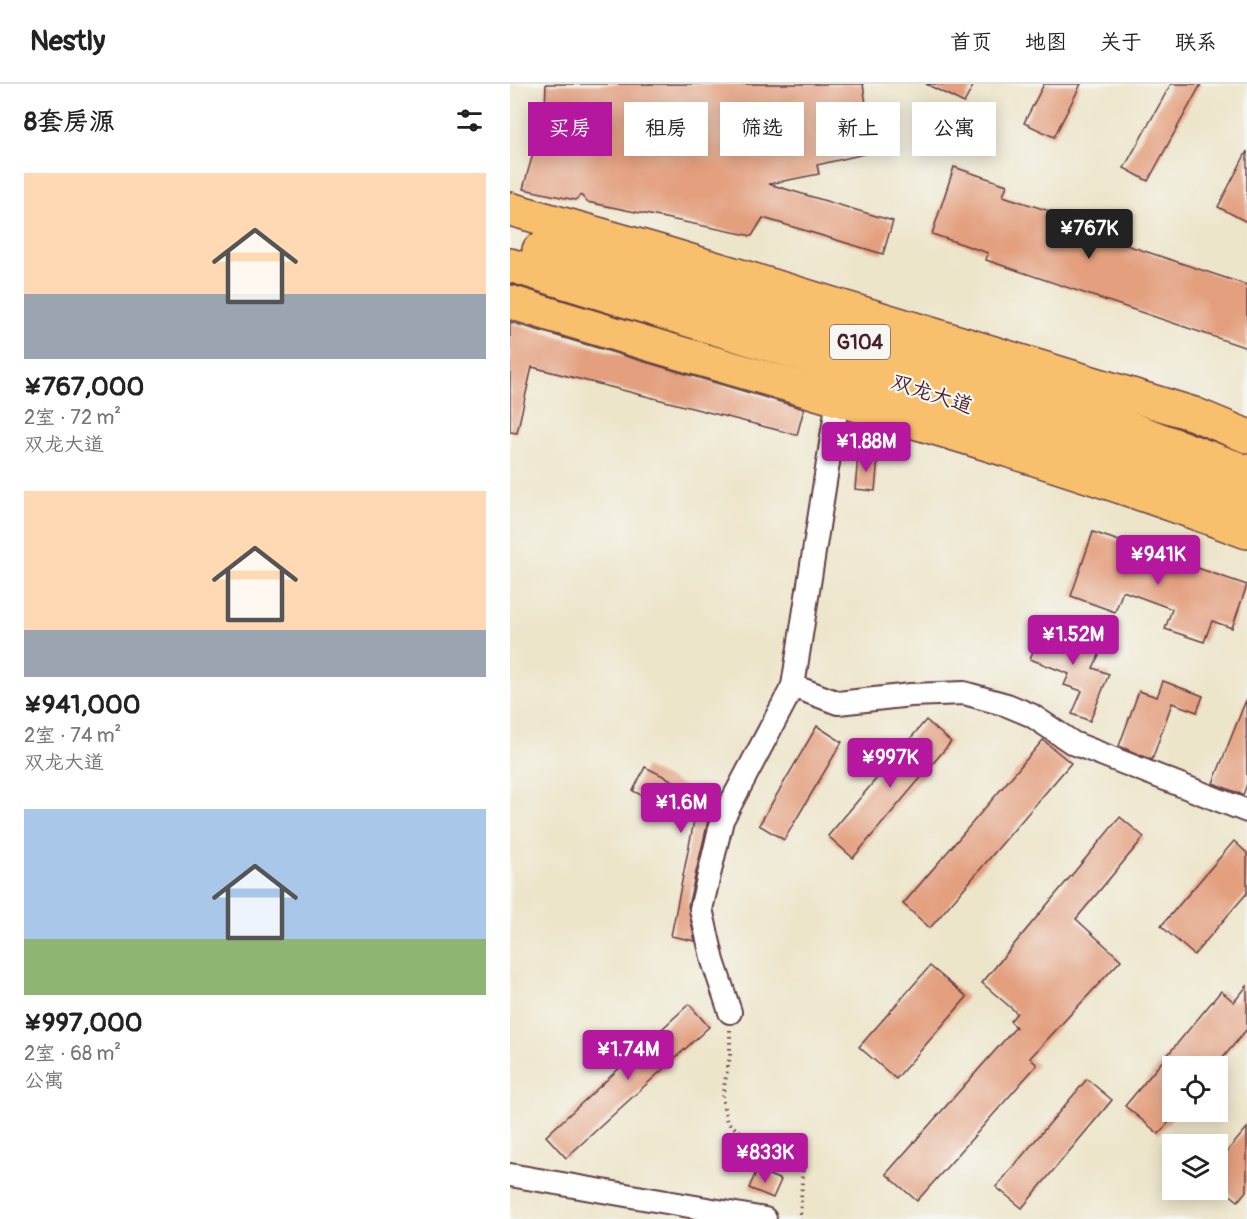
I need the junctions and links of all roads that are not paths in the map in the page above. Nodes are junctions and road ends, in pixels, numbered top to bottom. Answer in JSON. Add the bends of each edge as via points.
{"nodes":[{"id":1,"x":510,"y":209,"type":"edge"},
{"id":2,"x":510,"y":242,"type":"edge"},
{"id":3,"x":510,"y":265,"type":"edge"},
{"id":4,"x":510,"y":302,"type":"edge"},
{"id":5,"x":838,"y":399,"type":"junction"},
{"id":6,"x":1247,"y":436,"type":"edge"},
{"id":7,"x":1202,"y":468,"type":"junction"},
{"id":8,"x":1247,"y":472,"type":"edge"},
{"id":9,"x":1247,"y":503,"type":"edge"},
{"id":10,"x":1247,"y":532,"type":"edge"},
{"id":11,"x":793,"y":686,"type":"junction"},
{"id":12,"x":1247,"y":812,"type":"edge"},
{"id":13,"x":730,"y":1012,"type":"road end"},
{"id":14,"x":510,"y":1175,"type":"edge"},
{"id":15,"x":765,"y":1219,"type":"edge"}],
"edges":[{"from":1,"to":6,"type":"highway","number":"G104","via":[[658,250],[1194,414]]},
{"from":2,"to":7,"type":"highway","name":"双龙大道","number":"G104","via":[[1039,395]]},
{"from":3,"to":7,"type":"highway","name":"双龙大道","number":"G104","via":[[878,377]]},
{"from":4,"to":5,"type":"highway","name":"双龙大道"},
{"from":5,"to":10,"type":"highway","name":"双龙大道","via":[[1138,491]]},
{"from":5,"to":11,"type":"street"},
{"from":7,"to":8,"type":"highway","name":"双龙大道","number":"G104"},
{"from":7,"to":9,"type":"highway","name":"双龙大道","number":"G104"},
{"from":11,"to":12,"type":"street","via":[[838,704],[964,693],[1023,712],[1073,743]]},
{"from":11,"to":13,"type":"street","via":[[722,820],[701,909]]},
{"from":14,"to":15,"type":"street"}]}
